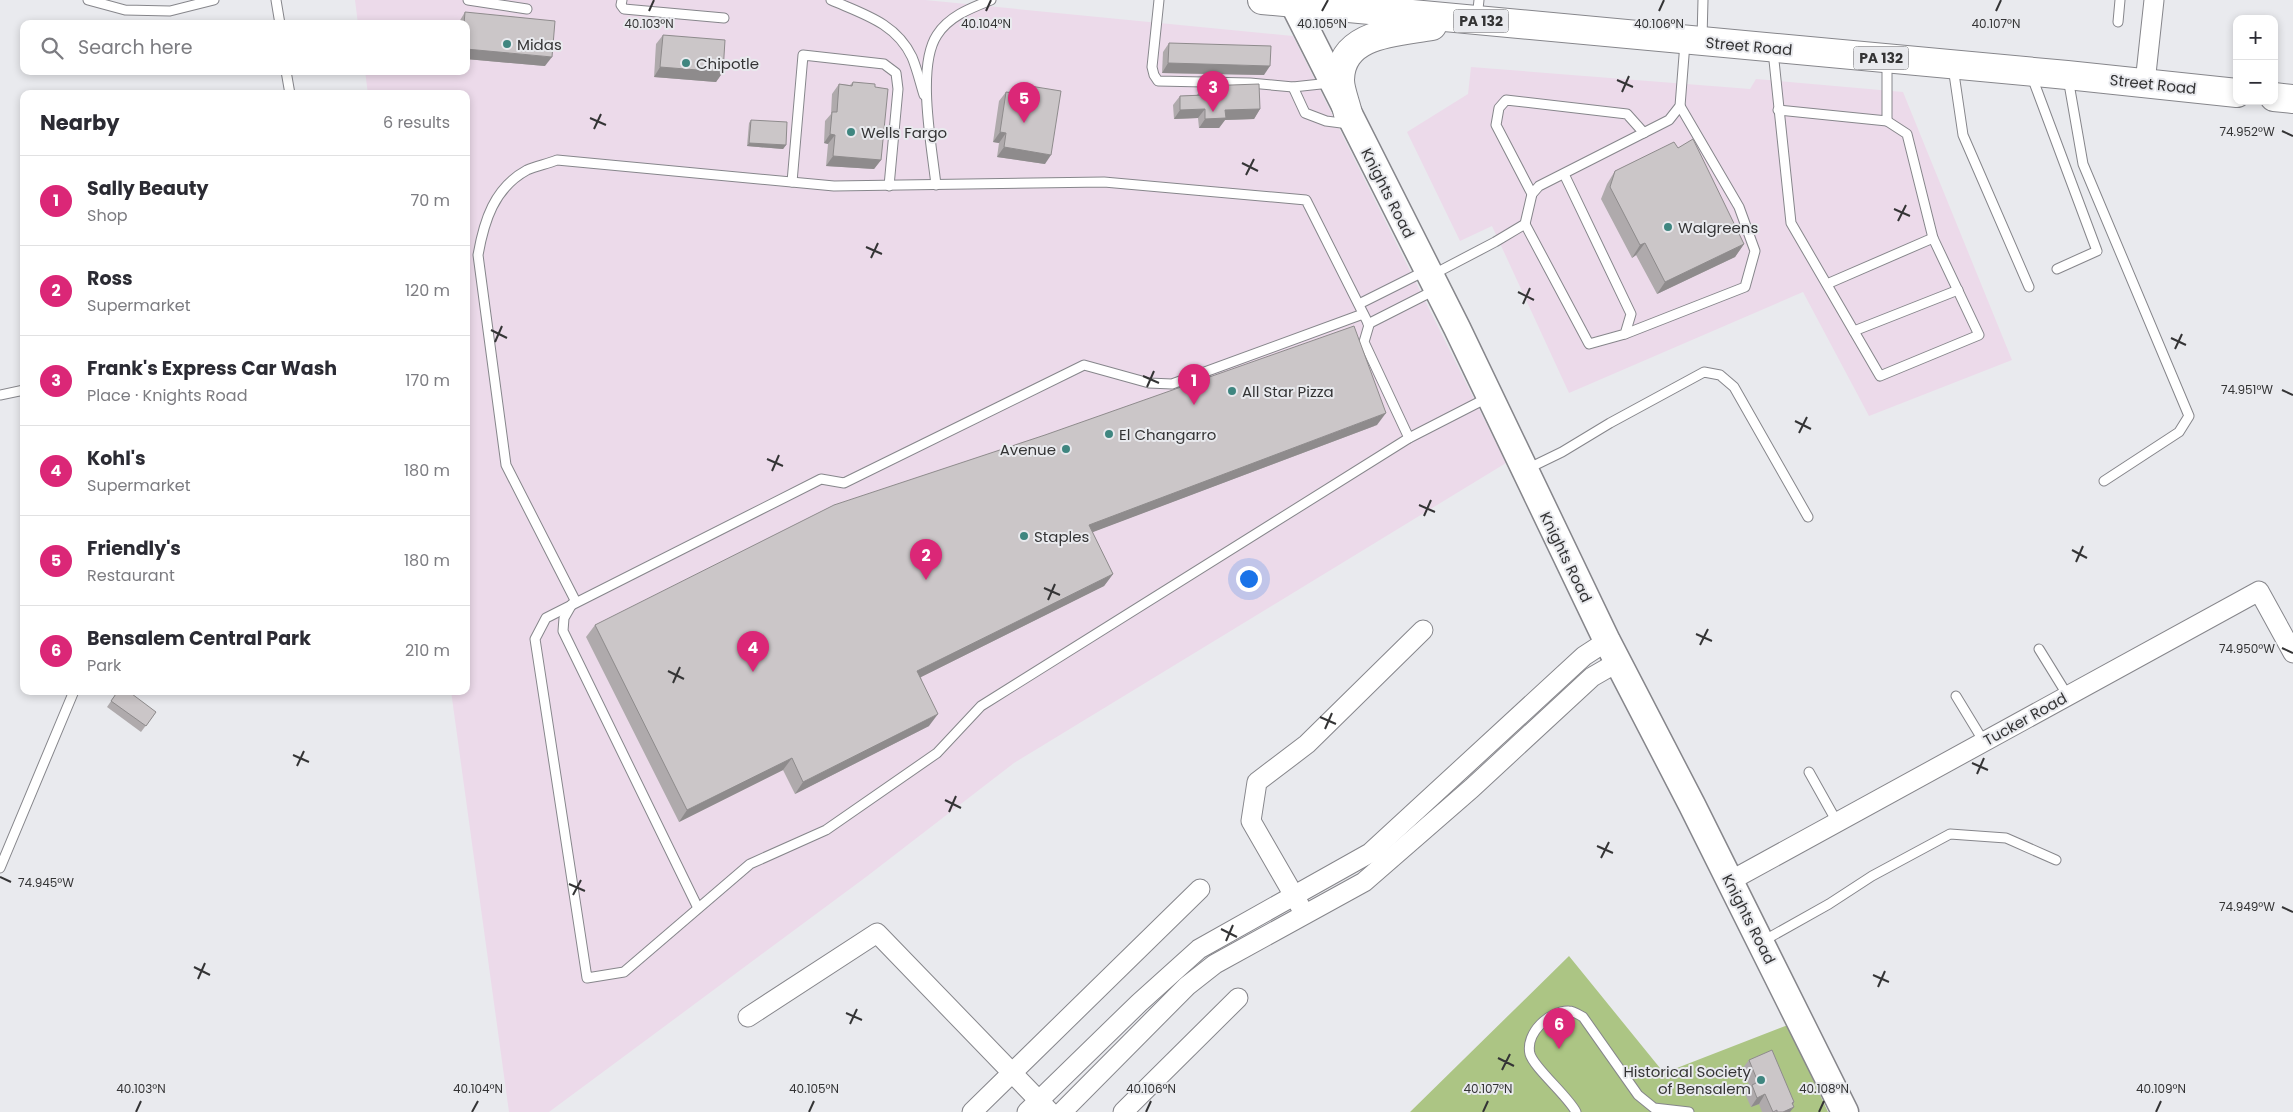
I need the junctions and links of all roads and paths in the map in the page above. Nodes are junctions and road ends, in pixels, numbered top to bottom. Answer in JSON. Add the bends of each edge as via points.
{"nodes":[{"id":1,"x":88,"y":0,"type":"edge"},
{"id":2,"x":214,"y":0,"type":"edge"},
{"id":3,"x":276,"y":0,"type":"edge"},
{"id":4,"x":468,"y":0,"type":"edge"},
{"id":5,"x":622,"y":0,"type":"edge"},
{"id":6,"x":831,"y":0,"type":"edge"},
{"id":7,"x":991,"y":0,"type":"edge"},
{"id":8,"x":1159,"y":0,"type":"edge"},
{"id":9,"x":1262,"y":0,"type":"edge"},
{"id":10,"x":1382,"y":0,"type":"edge"},
{"id":11,"x":1703,"y":0,"type":"edge"},
{"id":12,"x":2120,"y":0,"type":"edge"},
{"id":13,"x":2154,"y":0,"type":"edge"},
{"id":14,"x":1292,"y":2,"type":"edge"},
{"id":15,"x":527,"y":9,"type":"dead end"},
{"id":16,"x":1474,"y":13,"type":"edge"},
{"id":17,"x":1436,"y":17,"type":"junction"},
{"id":18,"x":724,"y":18,"type":"dead end"},
{"id":19,"x":279,"y":20,"type":"edge"},
{"id":20,"x":2118,"y":22,"type":"dead end"},
{"id":21,"x":1694,"y":40,"type":"junction"},
{"id":22,"x":1773,"y":48,"type":"junction"},
{"id":23,"x":1887,"y":58,"type":"junction"},
{"id":24,"x":1952,"y":65,"type":"junction"},
{"id":25,"x":2030,"y":72,"type":"junction"},
{"id":26,"x":287,"y":75,"type":"edge"},
{"id":27,"x":2067,"y":75,"type":"junction"},
{"id":28,"x":1333,"y":83,"type":"junction"},
{"id":29,"x":2145,"y":83,"type":"junction"},
{"id":30,"x":1293,"y":87,"type":"junction"},
{"id":31,"x":289,"y":90,"type":"edge"},
{"id":32,"x":2233,"y":93,"type":"edge"},
{"id":33,"x":2278,"y":97,"type":"edge"},
{"id":34,"x":2293,"y":99,"type":"edge"},
{"id":35,"x":927,"y":103,"type":"junction"},
{"id":36,"x":1680,"y":106,"type":"junction"},
{"id":37,"x":1778,"y":110,"type":"junction"},
{"id":38,"x":1351,"y":119,"type":"junction"},
{"id":39,"x":1887,"y":122,"type":"junction"},
{"id":40,"x":1644,"y":133,"type":"junction"},
{"id":41,"x":1564,"y":174,"type":"junction"},
{"id":42,"x":792,"y":182,"type":"junction"},
{"id":43,"x":936,"y":185,"type":"junction"},
{"id":44,"x":889,"y":186,"type":"junction"},
{"id":45,"x":1532,"y":194,"type":"junction"},
{"id":46,"x":1525,"y":224,"type":"junction"},
{"id":47,"x":1933,"y":238,"type":"junction"},
{"id":48,"x":2056,"y":270,"type":"dead end"},
{"id":49,"x":1431,"y":278,"type":"junction"},
{"id":50,"x":1827,"y":284,"type":"junction"},
{"id":51,"x":2029,"y":287,"type":"dead end"},
{"id":52,"x":1958,"y":290,"type":"junction"},
{"id":53,"x":1359,"y":304,"type":"junction"},
{"id":54,"x":1363,"y":314,"type":"junction"},
{"id":55,"x":1368,"y":324,"type":"junction"},
{"id":56,"x":1854,"y":331,"type":"junction"},
{"id":57,"x":1625,"y":334,"type":"junction"},
{"id":58,"x":20,"y":391,"type":"edge"},
{"id":59,"x":0,"y":395,"type":"edge"},
{"id":60,"x":1490,"y":397,"type":"junction"},
{"id":61,"x":1409,"y":438,"type":"junction"},
{"id":62,"x":1525,"y":470,"type":"junction"},
{"id":63,"x":2104,"y":481,"type":"dead end"},
{"id":64,"x":1808,"y":517,"type":"dead end"},
{"id":65,"x":574,"y":603,"type":"junction"},
{"id":66,"x":1423,"y":630,"type":"dead end"},
{"id":67,"x":2039,"y":649,"type":"dead end"},
{"id":68,"x":1613,"y":651,"type":"junction"},
{"id":69,"x":2293,"y":653,"type":"edge"},
{"id":70,"x":72,"y":695,"type":"edge"},
{"id":71,"x":1956,"y":696,"type":"dead end"},
{"id":72,"x":2068,"y":696,"type":"junction"},
{"id":73,"x":1984,"y":742,"type":"junction"},
{"id":74,"x":1809,"y":772,"type":"dead end"},
{"id":75,"x":1837,"y":822,"type":"junction"},
{"id":76,"x":2056,"y":860,"type":"dead end"},
{"id":77,"x":0,"y":868,"type":"edge"},
{"id":78,"x":1730,"y":881,"type":"junction"},
{"id":79,"x":1200,"y":889,"type":"dead end"},
{"id":80,"x":1293,"y":895,"type":"junction"},
{"id":81,"x":698,"y":908,"type":"junction"},
{"id":82,"x":1305,"y":913,"type":"junction"},
{"id":83,"x":1761,"y":942,"type":"junction"},
{"id":84,"x":1238,"y":998,"type":"dead end"},
{"id":85,"x":748,"y":1016,"type":"dead end"},
{"id":86,"x":1011,"y":1074,"type":"junction"},
{"id":87,"x":1039,"y":1108,"type":"edge"},
{"id":88,"x":972,"y":1112,"type":"edge"},
{"id":89,"x":1062,"y":1112,"type":"edge"},
{"id":90,"x":1123,"y":1112,"type":"edge"},
{"id":91,"x":1576,"y":1112,"type":"edge"},
{"id":92,"x":1688,"y":1112,"type":"edge"},
{"id":93,"x":1846,"y":1112,"type":"edge"}],
"edges":[{"from":1,"to":2,"type":"lane","via":[[125,10],[170,11]]},
{"from":3,"to":19,"type":"lane"},
{"from":4,"to":15,"type":"lane"},
{"from":5,"to":18,"type":"lane","via":[[624,9]]},
{"from":6,"to":35,"type":"lane","via":[[883,22],[898,35],[912,57]]},
{"from":7,"to":35,"type":"lane","via":[[964,11],[937,34],[928,54]]},
{"from":8,"to":30,"type":"lane","via":[[1152,67],[1158,81]]},
{"from":9,"to":14,"type":"main road","name":"Street Road","number":"PA 132"},
{"from":10,"to":17,"type":"main road"},
{"from":11,"to":21,"type":"lane"},
{"from":12,"to":20,"type":"lane"},
{"from":13,"to":29,"type":"street"},
{"from":14,"to":17,"type":"main road","name":"Street Road","number":"PA 132"},
{"from":14,"to":28,"type":"main road","name":"Knights Road"},
{"from":16,"to":17,"type":"main road","name":"Street Road","number":"PA 132"},
{"from":16,"to":21,"type":"main road","name":"Street Road","number":"PA 132"},
{"from":16,"to":38,"type":"main road","via":[[1361,42],[1343,65],[1340,81]]},
{"from":21,"to":22,"type":"main road","name":"Street Road","number":"PA 132"},
{"from":21,"to":36,"type":"lane"},
{"from":22,"to":23,"type":"main road","name":"Street Road","number":"PA 132"},
{"from":22,"to":37,"type":"lane"},
{"from":23,"to":24,"type":"main road","name":"Street Road","number":"PA 132"},
{"from":23,"to":39,"type":"lane"},
{"from":24,"to":25,"type":"main road","name":"Street Road","number":"PA 132"},
{"from":24,"to":51,"type":"lane","via":[[1963,135]]},
{"from":25,"to":27,"type":"main road","name":"Street Road","number":"PA 132"},
{"from":25,"to":48,"type":"lane","via":[[2098,251]]},
{"from":26,"to":31,"type":"lane"},
{"from":27,"to":29,"type":"main road","name":"Street Road","number":"PA 132"},
{"from":27,"to":63,"type":"lane","via":[[2084,164],[2189,416],[2179,432]]},
{"from":28,"to":30,"type":"lane"},
{"from":28,"to":38,"type":"main road","name":"Knights Road"},
{"from":29,"to":32,"type":"main road","name":"Street Road","number":"PA 132"},
{"from":30,"to":38,"type":"lane","via":[[1305,112],[1326,121]]},
{"from":33,"to":34,"type":"main road"},
{"from":35,"to":43,"type":"lane"},
{"from":36,"to":40,"type":"lane","via":[[1668,120]]},
{"from":36,"to":57,"type":"lane","via":[[1739,207],[1755,251],[1745,287]]},
{"from":37,"to":39,"type":"lane"},
{"from":37,"to":50,"type":"lane","via":[[1791,223]]},
{"from":38,"to":49,"type":"main road","name":"Knights Road"},
{"from":39,"to":47,"type":"lane","via":[[1908,134]]},
{"from":40,"to":41,"type":"lane"},
{"from":40,"to":45,"type":"lane","via":[[1626,114],[1506,100],[1499,108],[1496,125]]},
{"from":41,"to":45,"type":"lane","via":[[1539,186]]},
{"from":41,"to":57,"type":"lane","via":[[1631,314]]},
{"from":42,"to":44,"type":"lane"},
{"from":42,"to":44,"type":"lane","via":[[803,55],[884,64],[896,73],[898,89]]},
{"from":42,"to":65,"type":"lane","via":[[557,160],[527,170],[507,184],[491,206],[478,255],[506,465]]},
{"from":43,"to":44,"type":"lane"},
{"from":43,"to":53,"type":"lane","via":[[1104,182],[1306,200]]},
{"from":45,"to":46,"type":"lane"},
{"from":46,"to":49,"type":"lane"},
{"from":46,"to":57,"type":"lane","via":[[1589,344]]},
{"from":47,"to":50,"type":"lane"},
{"from":47,"to":52,"type":"lane"},
{"from":49,"to":53,"type":"lane"},
{"from":49,"to":55,"type":"lane"},
{"from":49,"to":60,"type":"main road","name":"Knights Road"},
{"from":50,"to":56,"type":"lane"},
{"from":52,"to":56,"type":"lane"},
{"from":52,"to":56,"type":"lane","via":[[1979,335],[1880,376]]},
{"from":53,"to":54,"type":"lane"},
{"from":54,"to":55,"type":"lane"},
{"from":54,"to":65,"type":"lane","via":[[1172,384],[1149,383],[1084,365],[844,483],[821,479]]},
{"from":55,"to":61,"type":"lane","via":[[1364,342]]},
{"from":58,"to":59,"type":"lane"},
{"from":60,"to":61,"type":"lane"},
{"from":60,"to":62,"type":"main road","name":"Knights Road"},
{"from":61,"to":81,"type":"lane","via":[[981,706],[937,753],[826,830],[750,864]]},
{"from":62,"to":64,"type":"lane","via":[[1704,372],[1720,374],[1734,387]]},
{"from":62,"to":68,"type":"main road","name":"Knights Road"},
{"from":65,"to":81,"type":"lane","via":[[564,618],[563,631]]},
{"from":65,"to":81,"type":"lane","via":[[546,618],[535,639],[588,978],[624,972]]},
{"from":66,"to":80,"type":"street","via":[[1307,744],[1257,782],[1251,821]]},
{"from":67,"to":72,"type":"lane"},
{"from":68,"to":78,"type":"main road","name":"Knights Road"},
{"from":68,"to":80,"type":"street","via":[[1584,656],[1370,853]]},
{"from":68,"to":82,"type":"street","via":[[1592,677],[1364,882]]},
{"from":69,"to":72,"type":"street","name":"Tucker Road","via":[[2259,591]]},
{"from":70,"to":77,"type":"lane"},
{"from":71,"to":73,"type":"lane"},
{"from":72,"to":73,"type":"street","name":"Tucker Road"},
{"from":73,"to":75,"type":"street","name":"Tucker Road"},
{"from":74,"to":75,"type":"lane"},
{"from":75,"to":78,"type":"street","name":"Tucker Road"},
{"from":76,"to":83,"type":"lane","via":[[2006,838],[1950,834]]},
{"from":78,"to":83,"type":"main road","name":"Knights Road"},
{"from":79,"to":86,"type":"street"},
{"from":80,"to":82,"type":"street"},
{"from":80,"to":87,"type":"street","via":[[1200,949],[1170,974]]},
{"from":82,"to":89,"type":"street","via":[[1215,964],[1187,986]]},
{"from":83,"to":93,"type":"main road","name":"Knights Road"},
{"from":84,"to":90,"type":"street"},
{"from":85,"to":86,"type":"street","via":[[877,933]]},
{"from":86,"to":87,"type":"street"},
{"from":86,"to":88,"type":"street"},
{"from":91,"to":92,"type":"lane","via":[[1530,1055],[1530,1041],[1536,1029],[1557,1012],[1571,1010],[1583,1017],[1638,1095],[1654,1108]]}]}
